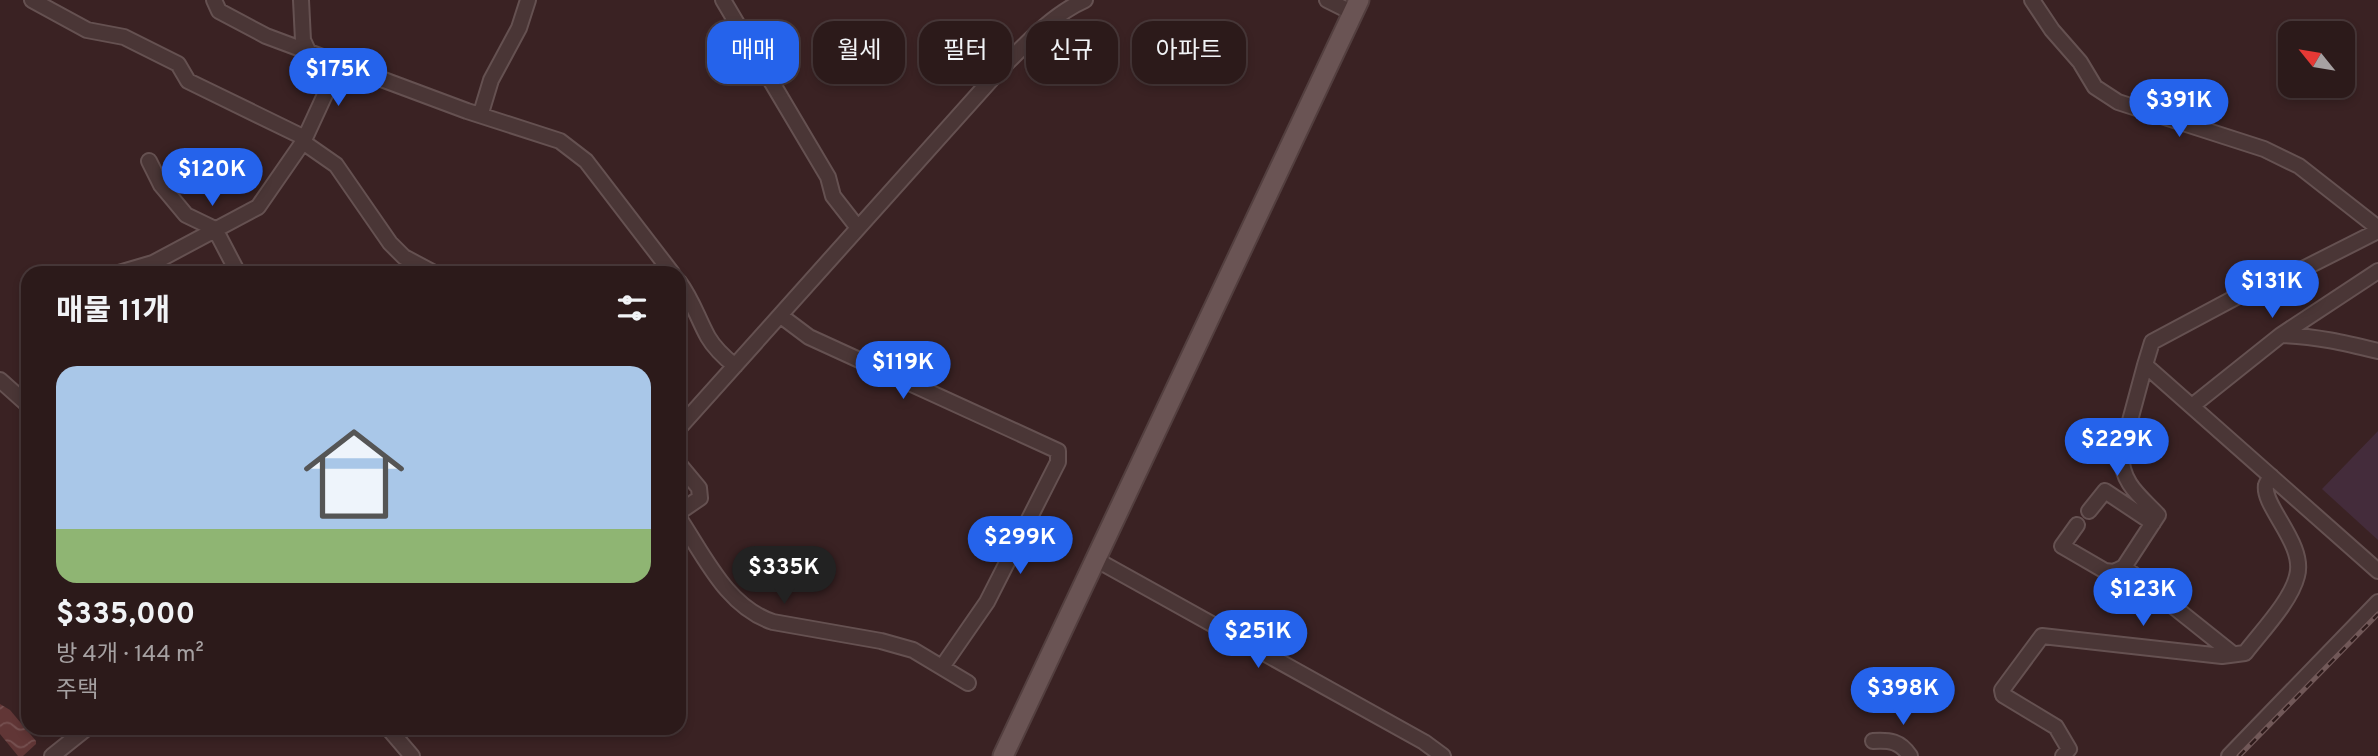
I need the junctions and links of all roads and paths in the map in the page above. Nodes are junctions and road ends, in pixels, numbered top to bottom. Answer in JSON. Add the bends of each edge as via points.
{"nodes":[{"id":1,"x":32,"y":0,"type":"edge"},
{"id":2,"x":214,"y":0,"type":"edge"},
{"id":3,"x":300,"y":0,"type":"edge"},
{"id":4,"x":528,"y":0,"type":"edge"},
{"id":5,"x":723,"y":0,"type":"edge"},
{"id":6,"x":1085,"y":0,"type":"edge"},
{"id":7,"x":1327,"y":0,"type":"edge"},
{"id":8,"x":2032,"y":0,"type":"edge"},
{"id":9,"x":1356,"y":6,"type":"edge"},
{"id":10,"x":309,"y":53,"type":"junction"},
{"id":11,"x":340,"y":62,"type":"junction"},
{"id":12,"x":481,"y":114,"type":"junction"},
{"id":13,"x":304,"y":140,"type":"junction"},
{"id":14,"x":149,"y":161,"type":"dead end"},
{"id":15,"x":858,"y":228,"type":"junction"},
{"id":16,"x":215,"y":229,"type":"junction"},
{"id":17,"x":2378,"y":230,"type":"edge"},
{"id":18,"x":146,"y":266,"type":"edge"},
{"id":19,"x":234,"y":266,"type":"edge"},
{"id":20,"x":421,"y":266,"type":"edge"},
{"id":21,"x":667,"y":266,"type":"edge"},
{"id":22,"x":2378,"y":271,"type":"edge"},
{"id":23,"x":686,"y":291,"type":"edge"},
{"id":24,"x":781,"y":316,"type":"junction"},
{"id":25,"x":2281,"y":335,"type":"junction"},
{"id":26,"x":2378,"y":351,"type":"edge"},
{"id":27,"x":2145,"y":365,"type":"junction"},
{"id":28,"x":735,"y":366,"type":"junction"},
{"id":29,"x":0,"y":380,"type":"edge"},
{"id":30,"x":21,"y":399,"type":"edge"},
{"id":31,"x":2192,"y":406,"type":"junction"},
{"id":32,"x":686,"y":420,"type":"edge"},
{"id":33,"x":686,"y":472,"type":"edge"},
{"id":34,"x":2271,"y":476,"type":"junction"},
{"id":35,"x":686,"y":508,"type":"edge"},
{"id":36,"x":2089,"y":511,"type":"dead end"},
{"id":37,"x":2153,"y":523,"type":"junction"},
{"id":38,"x":2077,"y":525,"type":"dead end"},
{"id":39,"x":686,"y":529,"type":"edge"},
{"id":40,"x":1095,"y":559,"type":"junction"},
{"id":41,"x":2124,"y":567,"type":"junction"},
{"id":42,"x":2378,"y":571,"type":"edge"},
{"id":43,"x":2378,"y":602,"type":"edge"},
{"id":44,"x":2233,"y":654,"type":"junction"},
{"id":45,"x":942,"y":667,"type":"junction"},
{"id":46,"x":968,"y":683,"type":"dead end"},
{"id":47,"x":78,"y":735,"type":"edge"},
{"id":48,"x":394,"y":735,"type":"edge"},
{"id":49,"x":1873,"y":741,"type":"dead end"},
{"id":50,"x":52,"y":756,"type":"edge"},
{"id":51,"x":412,"y":756,"type":"edge"},
{"id":52,"x":1003,"y":756,"type":"edge"},
{"id":53,"x":1443,"y":756,"type":"edge"},
{"id":54,"x":1910,"y":756,"type":"edge"},
{"id":55,"x":2063,"y":756,"type":"edge"},
{"id":56,"x":2229,"y":756,"type":"edge"}],
"edges":[{"from":1,"to":13,"type":"street","via":[[87,30],[124,37],[178,64],[188,81]]},
{"from":2,"to":10,"type":"street","via":[[219,11]]},
{"from":3,"to":10,"type":"street","via":[[303,40]]},
{"from":4,"to":12,"type":"street","via":[[519,28],[491,80]]},
{"from":5,"to":15,"type":"street","via":[[828,177],[833,196]]},
{"from":6,"to":15,"type":"street","via":[[1036,34],[998,72]]},
{"from":7,"to":9,"type":"street"},
{"from":8,"to":17,"type":"street","via":[[2095,87],[2118,102],[2264,149],[2299,166]]},
{"from":9,"to":40,"type":"main road"},
{"from":10,"to":11,"type":"street"},
{"from":11,"to":12,"type":"street"},
{"from":11,"to":13,"type":"street"},
{"from":12,"to":21,"type":"street","via":[[560,141],[586,161]]},
{"from":13,"to":16,"type":"street","via":[[258,207]]},
{"from":13,"to":20,"type":"street","via":[[336,165],[390,243]]},
{"from":14,"to":16,"type":"street","via":[[161,185],[186,215]]},
{"from":15,"to":24,"type":"street"},
{"from":16,"to":18,"type":"street"},
{"from":16,"to":19,"type":"street"},
{"from":17,"to":27,"type":"street","via":[[2281,280],[2268,280],[2152,342]]},
{"from":22,"to":25,"type":"street"},
{"from":23,"to":28,"type":"street","via":[[709,340]]},
{"from":24,"to":28,"type":"street"},
{"from":24,"to":45,"type":"street","via":[[808,337],[1058,452],[1058,462],[986,602]]},
{"from":25,"to":26,"type":"street","via":[[2311,336]]},
{"from":25,"to":31,"type":"street"},
{"from":27,"to":31,"type":"street"},
{"from":27,"to":37,"type":"street","via":[[2121,468],[2125,479],[2158,515]]},
{"from":28,"to":32,"type":"street"},
{"from":29,"to":30,"type":"street"},
{"from":31,"to":34,"type":"street"},
{"from":33,"to":35,"type":"street","via":[[699,488],[700,498]]},
{"from":34,"to":42,"type":"street"},
{"from":34,"to":44,"type":"street","via":[[2267,495],[2293,545],[2298,575],[2245,653]]},
{"from":36,"to":37,"type":"street","via":[[2105,491]]},
{"from":37,"to":41,"type":"street"},
{"from":38,"to":41,"type":"street","via":[[2062,546],[2105,571]]},
{"from":39,"to":45,"type":"street","via":[[724,586],[758,617],[881,641],[913,650]]},
{"from":40,"to":52,"type":"main road"},
{"from":40,"to":53,"type":"street"},
{"from":41,"to":44,"type":"street"},
{"from":43,"to":56,"type":"street"},
{"from":44,"to":55,"type":"street","via":[[2042,636],[2002,690],[2003,695],[2056,727],[2069,749]]},
{"from":45,"to":46,"type":"street"},
{"from":47,"to":50,"type":"street"},
{"from":48,"to":51,"type":"street"},
{"from":49,"to":54,"type":"street","via":[[1891,740]]}]}
